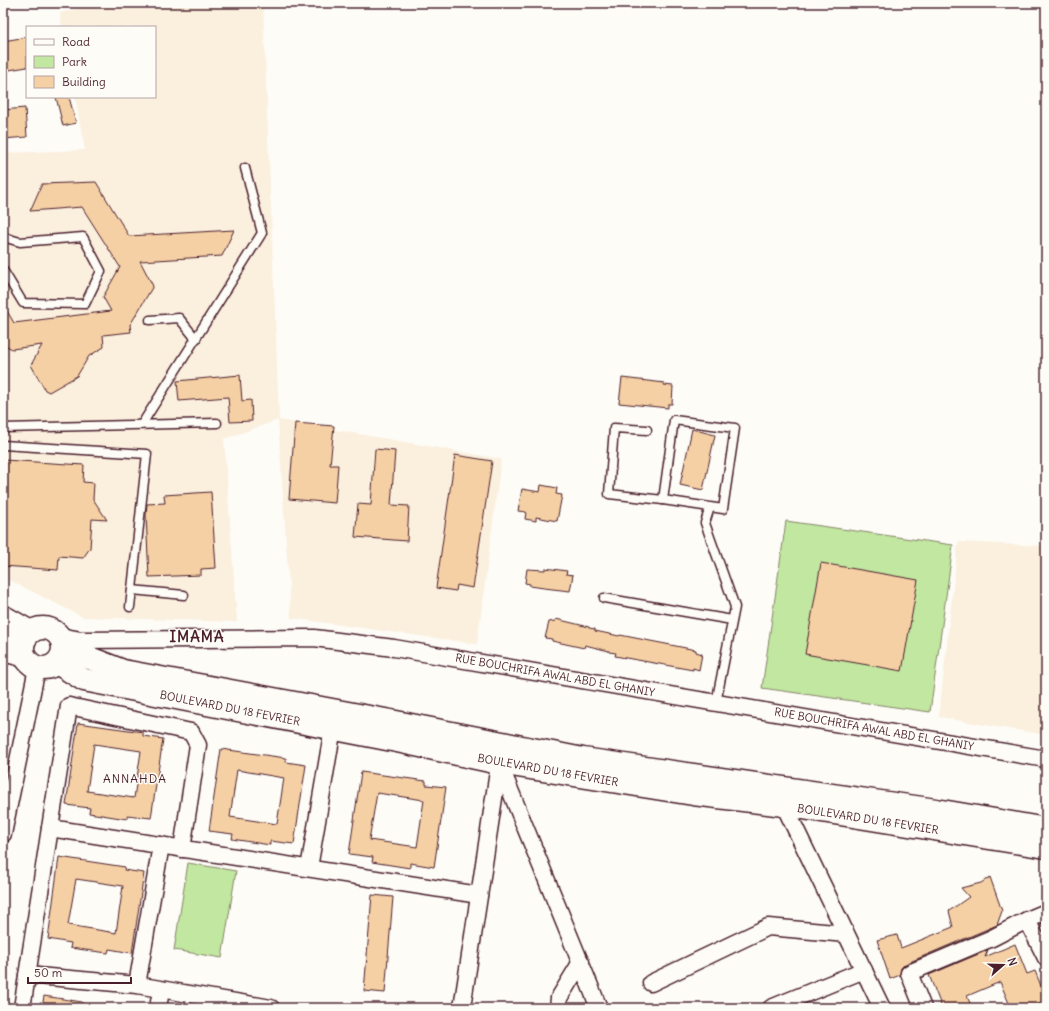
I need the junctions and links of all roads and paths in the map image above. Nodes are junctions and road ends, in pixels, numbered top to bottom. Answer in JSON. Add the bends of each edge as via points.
{"nodes":[{"id":1,"x":245,"y":168,"type":"dead end"},
{"id":2,"x":3,"y":238,"type":"edge"},
{"id":3,"x":3,"y":270,"type":"edge"},
{"id":4,"x":150,"y":320,"type":"dead end"},
{"id":5,"x":196,"y":339,"type":"junction"},
{"id":6,"x":217,"y":423,"type":"dead end"},
{"id":7,"x":142,"y":424,"type":"junction"},
{"id":8,"x":3,"y":428,"type":"edge"},
{"id":9,"x":647,"y":430,"type":"dead end"},
{"id":10,"x":3,"y":445,"type":"edge"},
{"id":11,"x":663,"y":500,"type":"junction"},
{"id":12,"x":710,"y":507,"type":"junction"},
{"id":13,"x":132,"y":590,"type":"junction"},
{"id":14,"x":184,"y":595,"type":"dead end"},
{"id":15,"x":604,"y":598,"type":"dead end"},
{"id":16,"x":130,"y":607,"type":"dead end"},
{"id":17,"x":3,"y":613,"type":"edge"},
{"id":18,"x":732,"y":620,"type":"junction"},
{"id":19,"x":3,"y":632,"type":"edge"},
{"id":20,"x":38,"y":648,"type":"edge"},
{"id":21,"x":716,"y":703,"type":"junction"},
{"id":22,"x":333,"y":728,"type":"junction"},
{"id":23,"x":501,"y":753,"type":"junction"},
{"id":24,"x":1046,"y":759,"type":"edge"},
{"id":25,"x":784,"y":805,"type":"junction"},
{"id":26,"x":50,"y":828,"type":"junction"},
{"id":27,"x":1046,"y":829,"type":"edge"},
{"id":28,"x":3,"y":831,"type":"edge"},
{"id":29,"x":161,"y":845,"type":"junction"},
{"id":30,"x":1046,"y":847,"type":"edge"},
{"id":31,"x":182,"y":849,"type":"junction"},
{"id":32,"x":309,"y":868,"type":"junction"},
{"id":33,"x":479,"y":895,"type":"junction"},
{"id":34,"x":1046,"y":912,"type":"edge"},
{"id":35,"x":1027,"y":920,"type":"junction"},
{"id":36,"x":846,"y":934,"type":"junction"},
{"id":37,"x":1046,"y":958,"type":"edge"},
{"id":38,"x":581,"y":962,"type":"junction"},
{"id":39,"x":864,"y":970,"type":"junction"},
{"id":40,"x":27,"y":975,"type":"junction"},
{"id":41,"x":651,"y":983,"type":"dead end"},
{"id":42,"x":137,"y":985,"type":"junction"},
{"id":43,"x":160,"y":990,"type":"junction"},
{"id":44,"x":22,"y":1008,"type":"edge"},
{"id":45,"x":158,"y":1008,"type":"edge"},
{"id":46,"x":271,"y":1008,"type":"edge"},
{"id":47,"x":462,"y":1008,"type":"edge"},
{"id":48,"x":558,"y":1008,"type":"edge"},
{"id":49,"x":599,"y":1008,"type":"edge"},
{"id":50,"x":771,"y":1008,"type":"edge"},
{"id":51,"x":882,"y":1008,"type":"edge"},
{"id":52,"x":923,"y":1008,"type":"edge"}],
"edges":[{"from":1,"to":5,"type":"lane","via":[[262,233]]},
{"from":2,"to":3,"type":"lane","via":[[20,242],[83,237],[101,271],[85,304],[23,303]]},
{"from":4,"to":5,"type":"lane","via":[[179,318]]},
{"from":5,"to":7,"type":"lane"},
{"from":6,"to":7,"type":"lane"},
{"from":7,"to":8,"type":"lane"},
{"from":9,"to":11,"type":"lane","via":[[614,428],[609,494]]},
{"from":10,"to":13,"type":"lane","via":[[147,454]]},
{"from":11,"to":12,"type":"lane"},
{"from":11,"to":12,"type":"lane","via":[[674,420],[735,428],[723,509]]},
{"from":12,"to":18,"type":"lane","via":[[706,523],[735,607]]},
{"from":13,"to":14,"type":"lane"},
{"from":13,"to":16,"type":"lane"},
{"from":15,"to":18,"type":"lane"},
{"from":17,"to":20,"type":"street","name":"RUE BOUCHRIFA AWAL ABD EL GHANIY"},
{"from":18,"to":21,"type":"lane"},
{"from":19,"to":20,"type":"main road"},
{"from":20,"to":21,"type":"street","name":"RUE BOUCHRIFA AWAL ABD EL GHANIY","via":[[81,640],[314,638],[394,648]]},
{"from":20,"to":22,"type":"main road","name":"BOULEVARD DU 18 FEVRIER","via":[[84,680]]},
{"from":20,"to":23,"type":"main road","name":"BOULEVARD DU 18 FEVRIER","via":[[123,671],[388,720]]},
{"from":20,"to":28,"type":"street"},
{"from":21,"to":24,"type":"street","name":"RUE BOUCHRIFA AWAL ABD EL GHANIY"},
{"from":22,"to":23,"type":"main road","name":"BOULEVARD DU 18 FEVRIER"},
{"from":22,"to":32,"type":"street"},
{"from":23,"to":25,"type":"main road","name":"BOULEVARD DU 18 FEVRIER","via":[[693,794]]},
{"from":23,"to":27,"type":"main road","name":"BOULEVARD DU 18 FEVRIER","via":[[583,759],[928,809]]},
{"from":23,"to":33,"type":"street"},
{"from":23,"to":38,"type":"street"},
{"from":25,"to":30,"type":"main road","name":"BOULEVARD DU 18 FEVRIER"},
{"from":25,"to":36,"type":"street"},
{"from":26,"to":29,"type":"street"},
{"from":26,"to":31,"type":"street","via":[[69,706],[191,732],[198,745]]},
{"from":26,"to":40,"type":"street"},
{"from":29,"to":31,"type":"street"},
{"from":29,"to":42,"type":"street"},
{"from":31,"to":32,"type":"street"},
{"from":32,"to":33,"type":"street"},
{"from":33,"to":47,"type":"street"},
{"from":34,"to":35,"type":"street"},
{"from":35,"to":37,"type":"street"},
{"from":35,"to":52,"type":"street","via":[[992,938],[909,973]]},
{"from":36,"to":39,"type":"street"},
{"from":36,"to":41,"type":"street","via":[[768,927]]},
{"from":38,"to":48,"type":"street","via":[[559,998]]},
{"from":38,"to":49,"type":"street"},
{"from":39,"to":50,"type":"street"},
{"from":39,"to":51,"type":"street"},
{"from":40,"to":42,"type":"street"},
{"from":40,"to":44,"type":"street"},
{"from":42,"to":43,"type":"street"},
{"from":43,"to":45,"type":"street"},
{"from":43,"to":46,"type":"street"}]}
